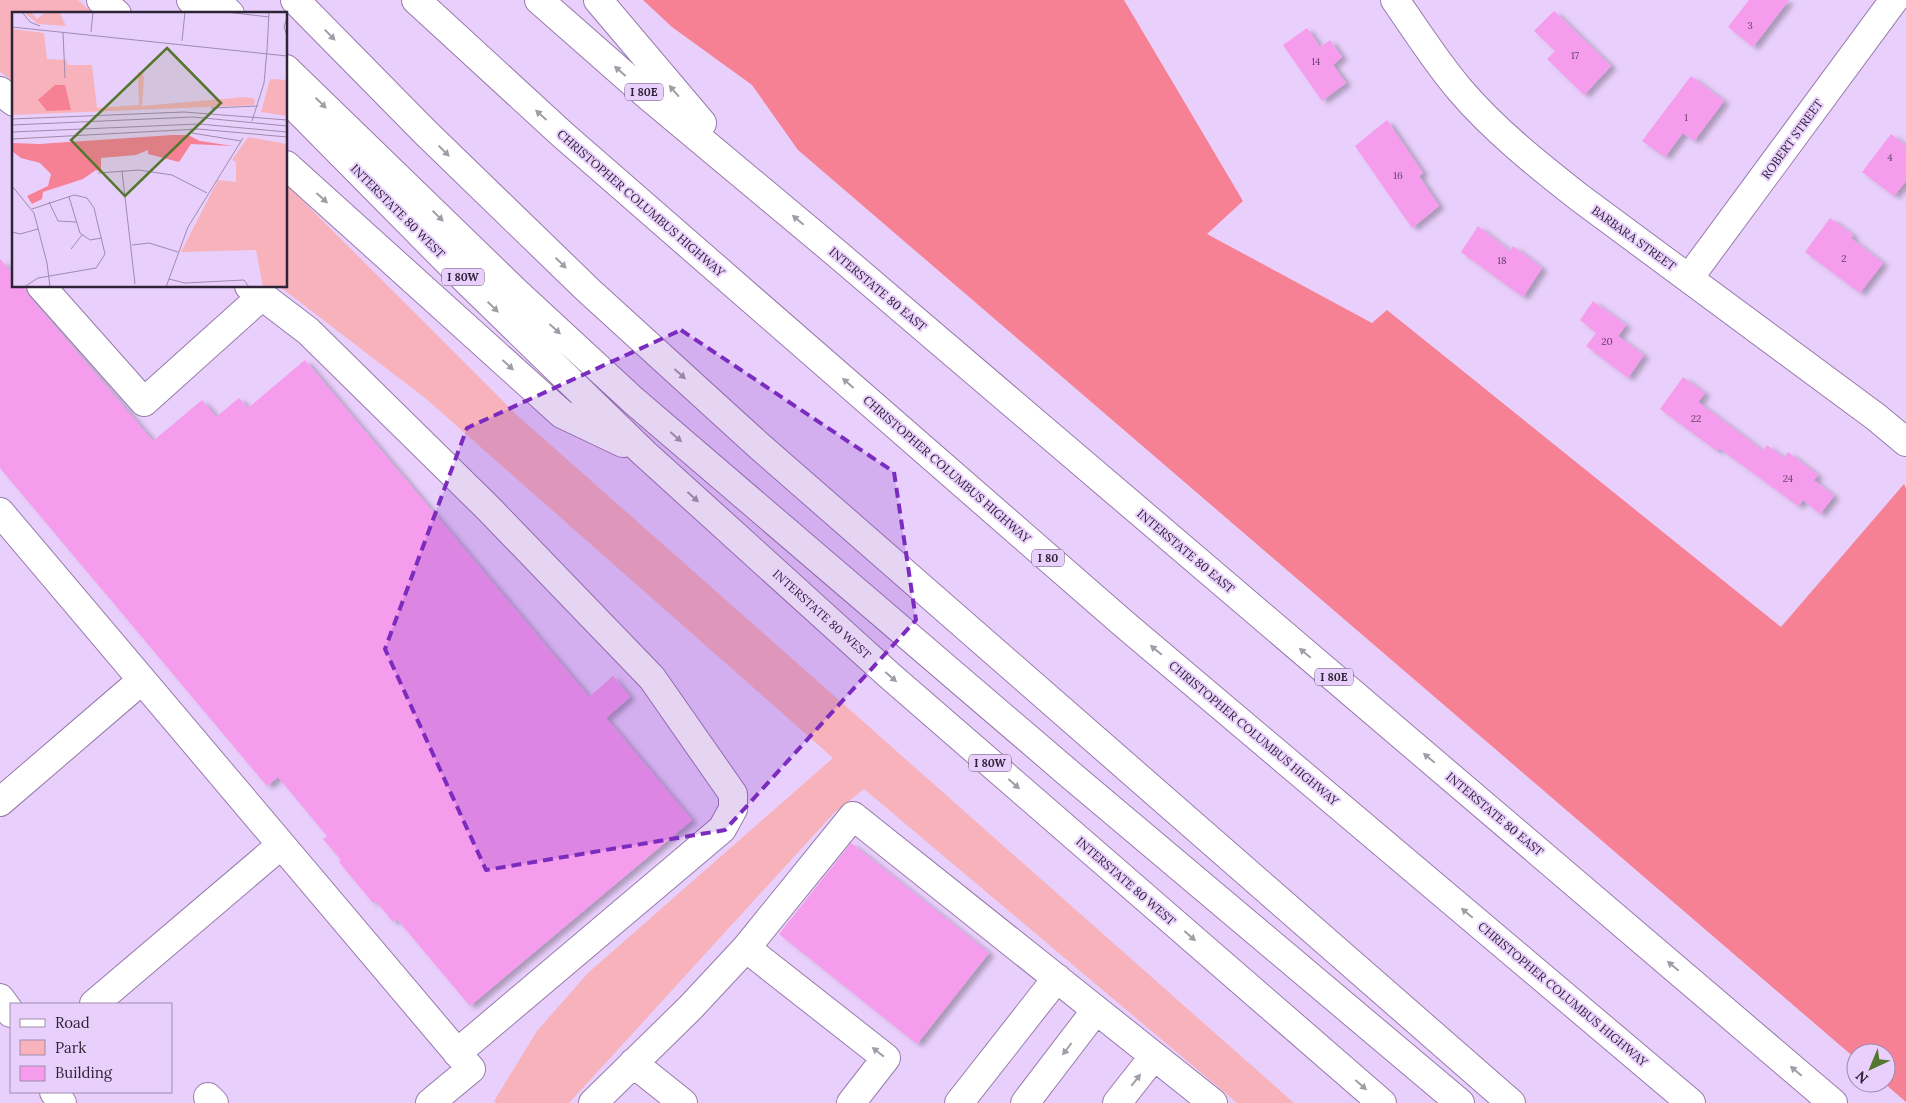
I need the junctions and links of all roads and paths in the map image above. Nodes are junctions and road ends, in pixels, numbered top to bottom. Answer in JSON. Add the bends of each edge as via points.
{"nodes":[{"id":1,"x":101,"y":0,"type":"edge"},
{"id":2,"x":191,"y":0,"type":"edge"},
{"id":3,"x":216,"y":0,"type":"edge"},
{"id":4,"x":296,"y":0,"type":"edge"},
{"id":5,"x":416,"y":0,"type":"edge"},
{"id":6,"x":539,"y":0,"type":"edge"},
{"id":7,"x":598,"y":0,"type":"edge"},
{"id":8,"x":1395,"y":0,"type":"edge"},
{"id":9,"x":1894,"y":0,"type":"edge"},
{"id":10,"x":115,"y":12,"type":"edge"},
{"id":11,"x":202,"y":12,"type":"edge"},
{"id":12,"x":228,"y":12,"type":"edge"},
{"id":13,"x":288,"y":71,"type":"edge"},
{"id":14,"x":288,"y":100,"type":"edge"},
{"id":15,"x":288,"y":167,"type":"edge"},
{"id":16,"x":752,"y":181,"type":"junction"},
{"id":17,"x":1689,"y":278,"type":"junction"},
{"id":18,"x":43,"y":288,"type":"edge"},
{"id":19,"x":255,"y":291,"type":"edge"},
{"id":20,"x":1906,"y":442,"type":"edge"},
{"id":21,"x":644,"y":453,"type":"junction"},
{"id":22,"x":2,"y":517,"type":"edge"},
{"id":23,"x":142,"y":680,"type":"junction"},
{"id":24,"x":0,"y":802,"type":"edge"},
{"id":25,"x":281,"y":845,"type":"junction"},
{"id":26,"x":746,"y":948,"type":"junction"},
{"id":27,"x":1057,"y":978,"type":"junction"},
{"id":28,"x":0,"y":998,"type":"edge"},
{"id":29,"x":95,"y":1003,"type":"edge"},
{"id":30,"x":1096,"y":1010,"type":"junction"},
{"id":31,"x":10,"y":1011,"type":"edge"},
{"id":32,"x":457,"y":1052,"type":"junction"},
{"id":33,"x":1154,"y":1056,"type":"junction"},
{"id":34,"x":632,"y":1063,"type":"junction"},
{"id":35,"x":430,"y":1103,"type":"edge"},
{"id":36,"x":592,"y":1103,"type":"edge"},
{"id":37,"x":683,"y":1103,"type":"edge"},
{"id":38,"x":851,"y":1103,"type":"edge"},
{"id":39,"x":959,"y":1103,"type":"edge"},
{"id":40,"x":1025,"y":1103,"type":"edge"},
{"id":41,"x":1118,"y":1103,"type":"edge"},
{"id":42,"x":1213,"y":1103,"type":"edge"},
{"id":43,"x":1382,"y":1103,"type":"edge"},
{"id":44,"x":1460,"y":1103,"type":"edge"},
{"id":45,"x":1511,"y":1103,"type":"edge"},
{"id":46,"x":1691,"y":1103,"type":"edge"},
{"id":47,"x":1833,"y":1103,"type":"edge"}],
"edges":[{"from":1,"to":10,"type":"main road"},
{"from":2,"to":11,"type":"main road"},
{"from":3,"to":12,"type":"main road"},
{"from":4,"to":45,"type":"main road","one_way":true,"via":[[425,132],[588,290],[735,424]]},
{"from":46,"to":5,"type":"main road","name":"CHRISTOPHER COLUMBUS HIGHWAY","number":"I 80","one_way":true,"via":[[1124,624],[564,135]]},
{"from":16,"to":6,"type":"main road","name":"INTERSTATE 80 EAST","number":"I 80E","one_way":true},
{"from":16,"to":7,"type":"main road","one_way":true},
{"from":8,"to":17,"type":"main road","name":"BARBARA STREET","via":[[1460,90],[1497,128],[1542,169]]},
{"from":9,"to":17,"type":"main road","name":"ROBERT STREET"},
{"from":13,"to":44,"type":"main road","one_way":true,"via":[[516,292],[634,401]]},
{"from":14,"to":21,"type":"main road","name":"INTERSTATE 80 WEST","number":"I 80W","one_way":true},
{"from":15,"to":21,"type":"main road","one_way":true,"via":[[562,414]]},
{"from":47,"to":16,"type":"main road","name":"INTERSTATE 80 EAST","number":"I 80E","one_way":true},
{"from":17,"to":20,"type":"main road","name":"BARBARA STREET"},
{"from":18,"to":19,"type":"main road","via":[[144,402]]},
{"from":19,"to":32,"type":"main road","via":[[308,331],[489,509],[652,678],[733,794],[733,809],[722,829]]},
{"from":21,"to":43,"type":"main road","name":"INTERSTATE 80 WEST","number":"I 80W","one_way":true,"via":[[889,675]]},
{"from":22,"to":23,"type":"main road"},
{"from":23,"to":24,"type":"main road"},
{"from":23,"to":25,"type":"main road"},
{"from":25,"to":29,"type":"main road"},
{"from":25,"to":32,"type":"main road"},
{"from":26,"to":27,"type":"main road","via":[[853,816]]},
{"from":26,"to":34,"type":"main road"},
{"from":38,"to":26,"type":"main road","one_way":true,"via":[[886,1058]]},
{"from":27,"to":30,"type":"main road"},
{"from":27,"to":39,"type":"main road"},
{"from":28,"to":31,"type":"main road"},
{"from":30,"to":33,"type":"main road"},
{"from":30,"to":40,"type":"main road","one_way":true},
{"from":32,"to":35,"type":"main road","via":[[471,1069]]},
{"from":41,"to":33,"type":"main road","one_way":true},
{"from":33,"to":42,"type":"main road"},
{"from":34,"to":36,"type":"main road"},
{"from":34,"to":37,"type":"main road"}]}
